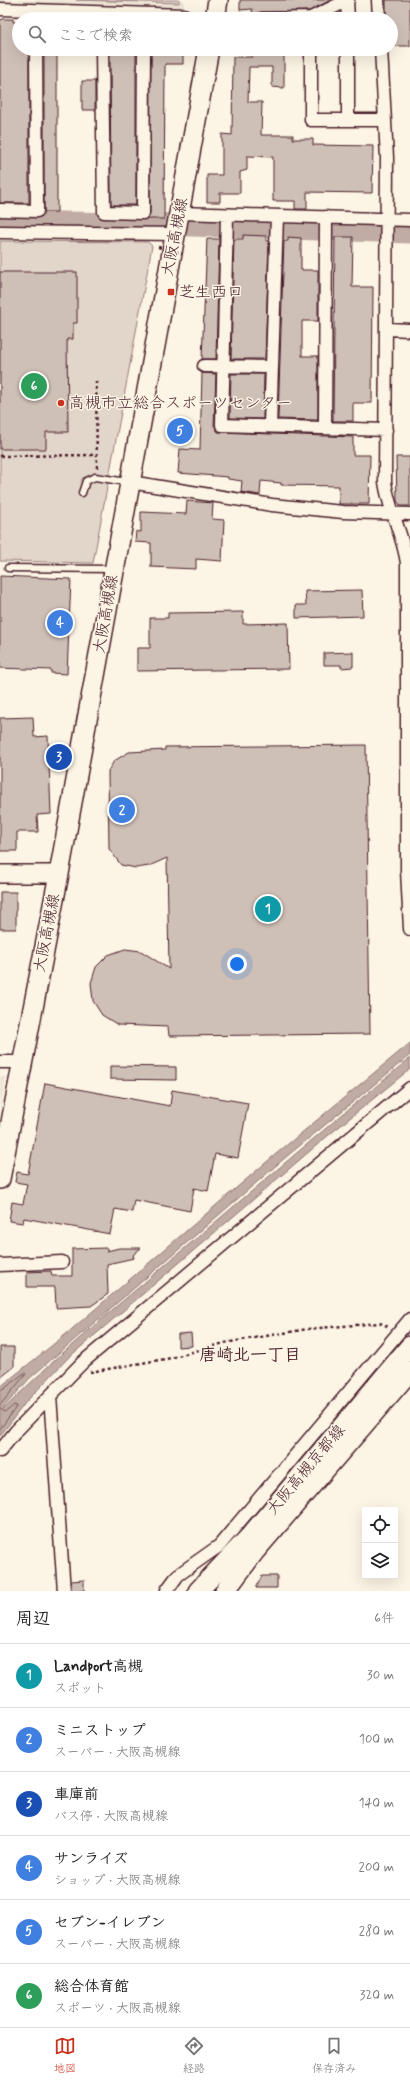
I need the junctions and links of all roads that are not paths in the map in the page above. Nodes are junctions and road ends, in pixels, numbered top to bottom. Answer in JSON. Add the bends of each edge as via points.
{"nodes":[{"id":1,"x":218,"y":0,"type":"edge"},
{"id":2,"x":348,"y":0,"type":"edge"},
{"id":3,"x":378,"y":0,"type":"edge"},
{"id":4,"x":0,"y":9,"type":"edge"},
{"id":5,"x":22,"y":12,"type":"edge"},
{"id":6,"x":215,"y":12,"type":"edge"},
{"id":7,"x":323,"y":12,"type":"edge"},
{"id":8,"x":348,"y":12,"type":"edge"},
{"id":9,"x":379,"y":12,"type":"edge"},
{"id":10,"x":36,"y":56,"type":"edge"},
{"id":11,"x":102,"y":56,"type":"edge"},
{"id":12,"x":144,"y":56,"type":"edge"},
{"id":13,"x":208,"y":56,"type":"edge"},
{"id":14,"x":311,"y":56,"type":"edge"},
{"id":15,"x":348,"y":56,"type":"edge"},
{"id":16,"x":381,"y":56,"type":"edge"},
{"id":17,"x":348,"y":120,"type":"junction"},
{"id":18,"x":385,"y":120,"type":"junction"},
{"id":19,"x":0,"y":210,"type":"edge"},
{"id":20,"x":130,"y":212,"type":"junction"},
{"id":21,"x":180,"y":213,"type":"junction"},
{"id":22,"x":227,"y":214,"type":"junction"},
{"id":23,"x":277,"y":216,"type":"junction"},
{"id":24,"x":326,"y":217,"type":"junction"},
{"id":25,"x":387,"y":219,"type":"junction"},
{"id":26,"x":410,"y":220,"type":"edge"},
{"id":27,"x":0,"y":232,"type":"edge"},
{"id":28,"x":130,"y":233,"type":"junction"},
{"id":29,"x":176,"y":234,"type":"junction"},
{"id":30,"x":387,"y":330,"type":"junction"},
{"id":31,"x":410,"y":330,"type":"edge"},
{"id":32,"x":204,"y":366,"type":"dead end"},
{"id":33,"x":224,"y":366,"type":"junction"},
{"id":34,"x":272,"y":367,"type":"junction"},
{"id":35,"x":270,"y":426,"type":"junction"},
{"id":36,"x":325,"y":428,"type":"junction"},
{"id":37,"x":386,"y":430,"type":"junction"},
{"id":38,"x":130,"y":482,"type":"junction"},
{"id":39,"x":82,"y":493,"type":"dead end"},
{"id":40,"x":392,"y":513,"type":"junction"},
{"id":41,"x":410,"y":514,"type":"edge"},
{"id":42,"x":8,"y":568,"type":"dead end"},
{"id":43,"x":114,"y":569,"type":"junction"},
{"id":44,"x":0,"y":874,"type":"edge"},
{"id":45,"x":59,"y":874,"type":"junction"},
{"id":46,"x":410,"y":929,"type":"edge"},
{"id":47,"x":0,"y":1062,"type":"edge"},
{"id":48,"x":22,"y":1062,"type":"junction"},
{"id":49,"x":410,"y":1088,"type":"edge"},
{"id":50,"x":0,"y":1179,"type":"edge"},
{"id":51,"x":62,"y":1262,"type":"dead end"},
{"id":52,"x":0,"y":1265,"type":"edge"},
{"id":53,"x":410,"y":1319,"type":"edge"},
{"id":54,"x":405,"y":1338,"type":"edge"},
{"id":55,"x":410,"y":1371,"type":"edge"},
{"id":56,"x":50,"y":1396,"type":"junction"},
{"id":57,"x":0,"y":1451,"type":"edge"},
{"id":58,"x":64,"y":1591,"type":"edge"},
{"id":59,"x":166,"y":1591,"type":"edge"},
{"id":60,"x":198,"y":1591,"type":"edge"},
{"id":61,"x":225,"y":1591,"type":"edge"}],
"edges":[{"from":1,"to":6,"type":"main road"},
{"from":2,"to":7,"type":"street"},
{"from":2,"to":8,"type":"street"},
{"from":3,"to":9,"type":"street"},
{"from":4,"to":5,"type":"street"},
{"from":10,"to":19,"type":"street","via":[[37,211]]},
{"from":11,"to":20,"type":"street","via":[[104,212]]},
{"from":12,"to":20,"type":"street","via":[[143,213]]},
{"from":13,"to":21,"type":"main road","name":"大阪高槻線"},
{"from":14,"to":17,"type":"street","via":[[311,120]]},
{"from":15,"to":17,"type":"street"},
{"from":16,"to":18,"type":"street"},
{"from":17,"to":18,"type":"street"},
{"from":18,"to":25,"type":"street"},
{"from":20,"to":28,"type":"street"},
{"from":21,"to":22,"type":"street"},
{"from":21,"to":29,"type":"main road","name":"大阪高槻線"},
{"from":22,"to":23,"type":"street"},
{"from":22,"to":33,"type":"street"},
{"from":23,"to":24,"type":"street"},
{"from":23,"to":34,"type":"street"},
{"from":24,"to":25,"type":"street"},
{"from":24,"to":36,"type":"street"},
{"from":25,"to":26,"type":"street"},
{"from":25,"to":30,"type":"street"},
{"from":27,"to":28,"type":"street"},
{"from":28,"to":29,"type":"street"},
{"from":29,"to":38,"type":"main road","name":"大阪高槻線"},
{"from":30,"to":31,"type":"street"},
{"from":30,"to":37,"type":"street"},
{"from":32,"to":33,"type":"street"},
{"from":33,"to":34,"type":"street"},
{"from":33,"to":35,"type":"street","via":[[222,425]]},
{"from":34,"to":35,"type":"street"},
{"from":35,"to":36,"type":"street"},
{"from":36,"to":37,"type":"street"},
{"from":37,"to":40,"type":"street","via":[[385,482]]},
{"from":38,"to":39,"type":"lane","via":[[95,477],[86,481]]},
{"from":38,"to":40,"type":"street","via":[[272,505],[344,512]]},
{"from":38,"to":43,"type":"main road","name":"大阪高槻線"},
{"from":40,"to":41,"type":"street"},
{"from":40,"to":46,"type":"street","via":[[404,543],[407,563],[406,870]]},
{"from":42,"to":43,"type":"lane"},
{"from":43,"to":45,"type":"main road","name":"大阪高槻線"},
{"from":44,"to":45,"type":"street"},
{"from":45,"to":48,"type":"main road","name":"大阪高槻線"},
{"from":47,"to":48,"type":"street"},
{"from":48,"to":50,"type":"main road","name":"大阪高槻線"},
{"from":49,"to":56,"type":"street","via":[[83,1362]]},
{"from":51,"to":52,"type":"street"},
{"from":53,"to":54,"type":"street"},
{"from":54,"to":59,"type":"street","via":[[219,1546],[178,1575]]},
{"from":54,"to":60,"type":"main road","name":"大阪高槻京都線","via":[[250,1536]]},
{"from":55,"to":61,"type":"main road","name":"大阪高槻京都線","via":[[255,1551]]},
{"from":56,"to":57,"type":"street"},
{"from":56,"to":58,"type":"street"}]}
